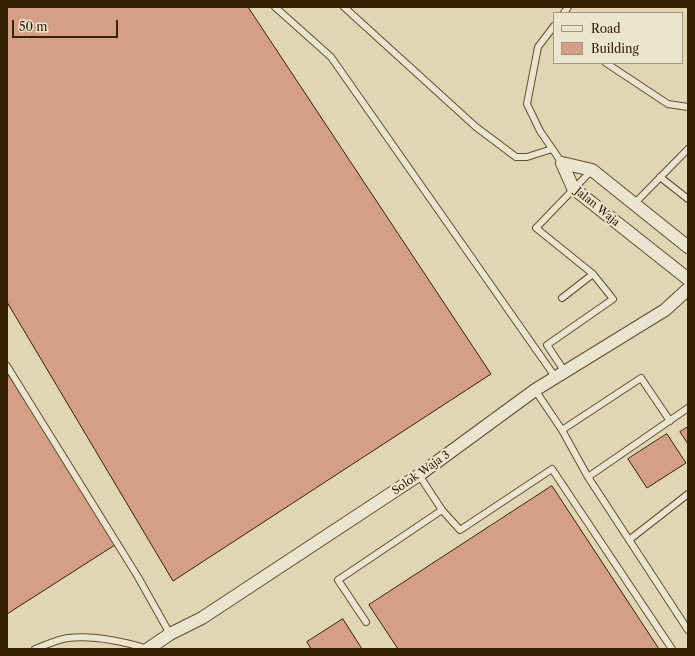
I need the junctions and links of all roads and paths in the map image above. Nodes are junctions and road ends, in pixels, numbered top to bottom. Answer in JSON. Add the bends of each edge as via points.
{"nodes":[{"id":1,"x":275,"y":7,"type":"edge"},
{"id":2,"x":344,"y":7,"type":"edge"},
{"id":3,"x":553,"y":28,"type":"edge"},
{"id":4,"x":608,"y":64,"type":"edge"},
{"id":5,"x":688,"y":107,"type":"edge"},
{"id":6,"x":688,"y":148,"type":"edge"},
{"id":7,"x":552,"y":149,"type":"junction"},
{"id":8,"x":562,"y":163,"type":"junction"},
{"id":9,"x":592,"y":170,"type":"junction"},
{"id":10,"x":660,"y":177,"type":"junction"},
{"id":11,"x":573,"y":188,"type":"junction"},
{"id":12,"x":688,"y":199,"type":"edge"},
{"id":13,"x":634,"y":204,"type":"junction"},
{"id":14,"x":688,"y":247,"type":"edge"},
{"id":15,"x":593,"y":274,"type":"junction"},
{"id":16,"x":688,"y":279,"type":"edge"},
{"id":17,"x":688,"y":289,"type":"edge"},
{"id":18,"x":562,"y":298,"type":"dead end"},
{"id":19,"x":7,"y":366,"type":"edge"},
{"id":20,"x":560,"y":375,"type":"junction"},
{"id":21,"x":535,"y":390,"type":"junction"},
{"id":22,"x":688,"y":408,"type":"edge"},
{"id":23,"x":670,"y":421,"type":"junction"},
{"id":24,"x":562,"y":430,"type":"junction"},
{"id":25,"x":419,"y":475,"type":"junction"},
{"id":26,"x":588,"y":477,"type":"junction"},
{"id":27,"x":688,"y":494,"type":"edge"},
{"id":28,"x":442,"y":510,"type":"junction"},
{"id":29,"x":628,"y":540,"type":"junction"},
{"id":30,"x":366,"y":622,"type":"dead end"},
{"id":31,"x":688,"y":630,"type":"edge"},
{"id":32,"x":170,"y":634,"type":"junction"},
{"id":33,"x":35,"y":649,"type":"edge"},
{"id":34,"x":148,"y":649,"type":"edge"},
{"id":35,"x":672,"y":649,"type":"edge"}],
"edges":[{"from":1,"to":20,"type":"lane","via":[[331,57]]},
{"from":2,"to":7,"type":"lane","via":[[476,127],[516,157],[527,157]]},
{"from":3,"to":7,"type":"lane","via":[[538,47],[527,104]]},
{"from":4,"to":5,"type":"lane","via":[[668,104]]},
{"from":6,"to":10,"type":"lane"},
{"from":7,"to":8,"type":"lane"},
{"from":8,"to":9,"type":"street"},
{"from":8,"to":11,"type":"street","name":"Jalan Waja"},
{"from":9,"to":11,"type":"lane"},
{"from":9,"to":13,"type":"street"},
{"from":10,"to":12,"type":"lane"},
{"from":10,"to":13,"type":"lane"},
{"from":11,"to":15,"type":"lane","via":[[536,228]]},
{"from":11,"to":16,"type":"street","name":"Jalan Waja"},
{"from":13,"to":14,"type":"street"},
{"from":15,"to":18,"type":"lane"},
{"from":15,"to":20,"type":"lane","via":[[613,299],[547,345]]},
{"from":17,"to":20,"type":"street","name":"Solok Waja 3","via":[[665,310]]},
{"from":19,"to":32,"type":"lane","via":[[138,577]]},
{"from":20,"to":21,"type":"street","name":"Solok Waja 3"},
{"from":21,"to":24,"type":"lane"},
{"from":21,"to":25,"type":"street","name":"Solok Waja 3"},
{"from":22,"to":23,"type":"lane"},
{"from":23,"to":24,"type":"lane","via":[[641,378]]},
{"from":23,"to":26,"type":"lane"},
{"from":24,"to":26,"type":"lane"},
{"from":25,"to":28,"type":"lane"},
{"from":25,"to":32,"type":"street","name":"Solok Waja 3","via":[[202,618]]},
{"from":26,"to":29,"type":"lane"},
{"from":27,"to":29,"type":"lane"},
{"from":28,"to":30,"type":"lane","via":[[338,580]]},
{"from":28,"to":35,"type":"lane","via":[[460,530],[552,469]]},
{"from":29,"to":31,"type":"lane"},
{"from":32,"to":34,"type":"street","name":"Solok Waja 3"},
{"from":33,"to":34,"type":"lane","via":[[66,638],[96,637]]}]}
